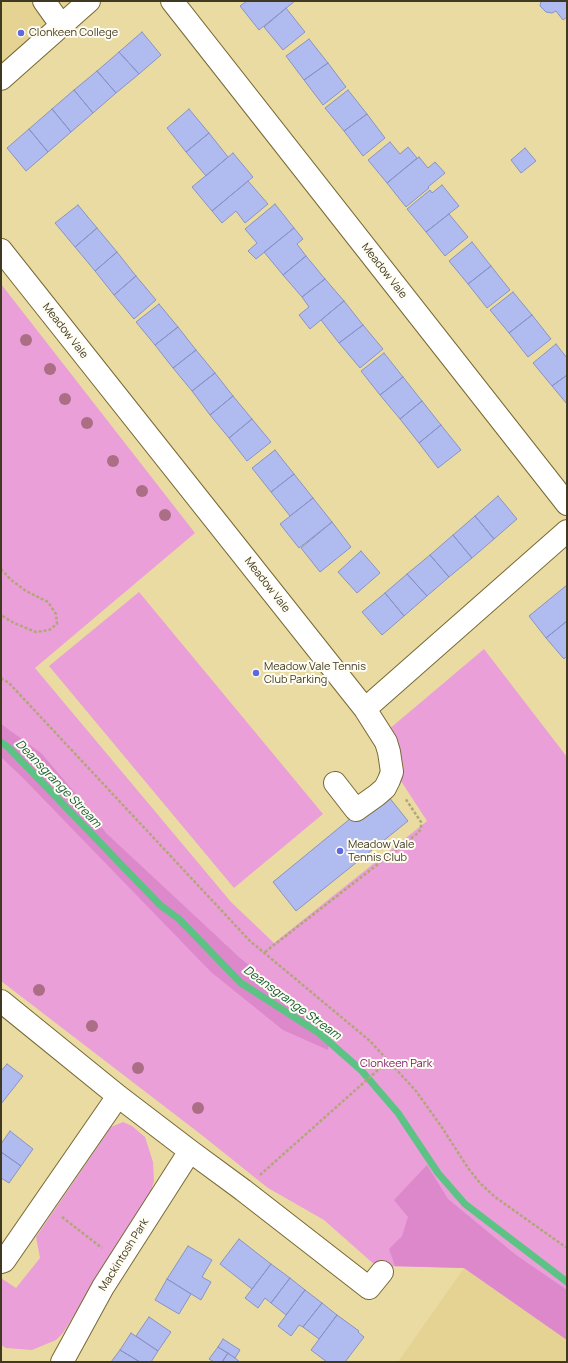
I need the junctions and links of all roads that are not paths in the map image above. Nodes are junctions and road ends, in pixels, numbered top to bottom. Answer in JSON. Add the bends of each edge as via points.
{"nodes":[{"id":1,"x":44,"y":1,"type":"edge"},
{"id":2,"x":89,"y":1,"type":"edge"},
{"id":3,"x":172,"y":1,"type":"edge"},
{"id":4,"x":61,"y":25,"type":"junction"},
{"id":5,"x":1,"y":79,"type":"edge"},
{"id":6,"x":1,"y":250,"type":"edge"},
{"id":7,"x":567,"y":504,"type":"edge"},
{"id":8,"x":567,"y":531,"type":"edge"},
{"id":9,"x":365,"y":709,"type":"junction"},
{"id":10,"x":336,"y":783,"type":"dead end"},
{"id":11,"x":1,"y":1001,"type":"edge"},
{"id":12,"x":118,"y":1096,"type":"junction"},
{"id":13,"x":190,"y":1151,"type":"junction"},
{"id":14,"x":1,"y":1262,"type":"edge"},
{"id":15,"x":382,"y":1272,"type":"dead end"},
{"id":16,"x":62,"y":1362,"type":"edge"}],
"edges":[{"from":1,"to":4,"type":"street"},
{"from":2,"to":4,"type":"street"},
{"from":3,"to":7,"type":"street","name":"Meadow Vale"},
{"from":4,"to":5,"type":"street"},
{"from":6,"to":9,"type":"street","name":"Meadow Vale"},
{"from":8,"to":9,"type":"street"},
{"from":9,"to":10,"type":"street","name":"Meadow Vale","via":[[386,742],[391,761],[390,778],[384,788],[356,810]]},
{"from":11,"to":12,"type":"street"},
{"from":12,"to":13,"type":"street"},
{"from":12,"to":14,"type":"street"},
{"from":13,"to":15,"type":"street","via":[[369,1288]]},
{"from":13,"to":16,"type":"street","name":"Mackintosh Park","via":[[103,1287]]}]}
